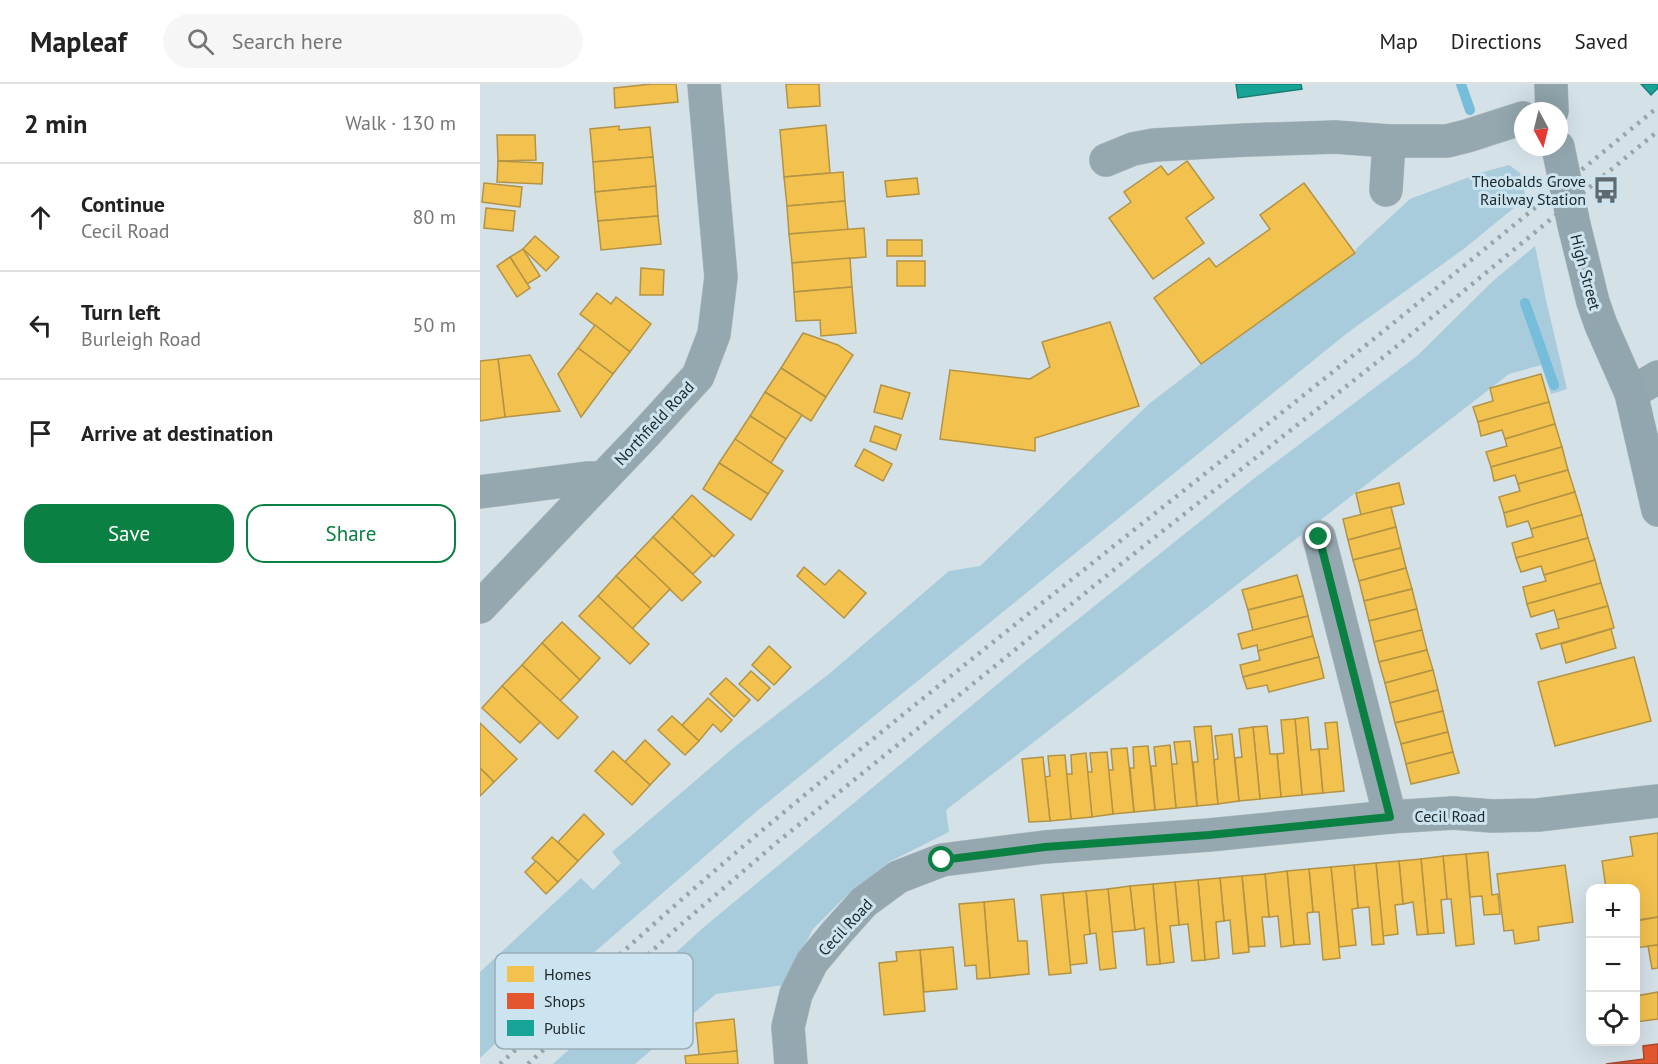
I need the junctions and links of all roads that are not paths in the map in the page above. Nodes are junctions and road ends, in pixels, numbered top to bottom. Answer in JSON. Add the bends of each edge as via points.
{"nodes":[{"id":1,"x":704,"y":84,"type":"edge"},
{"id":2,"x":1551,"y":84,"type":"edge"},
{"id":3,"x":1552,"y":102,"type":"edge"},
{"id":4,"x":1514,"y":121,"type":"edge"},
{"id":5,"x":1389,"y":141,"type":"junction"},
{"id":6,"x":1560,"y":156,"type":"edge"},
{"id":7,"x":1106,"y":160,"type":"dead end"},
{"id":8,"x":1386,"y":190,"type":"dead end"},
{"id":9,"x":1649,"y":391,"type":"edge"},
{"id":10,"x":602,"y":478,"type":"junction"},
{"id":11,"x":480,"y":492,"type":"edge"},
{"id":12,"x":1658,"y":510,"type":"edge"},
{"id":13,"x":1319,"y":537,"type":"dead end"},
{"id":14,"x":480,"y":607,"type":"edge"},
{"id":15,"x":1658,"y":801,"type":"edge"},
{"id":16,"x":1390,"y":817,"type":"junction"},
{"id":17,"x":791,"y":1064,"type":"edge"}],
"edges":[{"from":1,"to":10,"type":"street","name":"Northfield Road","via":[[721,277],[714,334],[698,376]]},
{"from":2,"to":3,"type":"main road"},
{"from":4,"to":5,"type":"street","via":[[1447,141]]},
{"from":5,"to":7,"type":"street","via":[[1335,137],[1154,145]]},
{"from":5,"to":8,"type":"street"},
{"from":6,"to":9,"type":"main road","name":"High Street","via":[[1601,325]]},
{"from":9,"to":12,"type":"main road","name":"High Street"},
{"from":10,"to":11,"type":"street"},
{"from":10,"to":14,"type":"street","name":"Northfield Road"},
{"from":13,"to":16,"type":"street"},
{"from":15,"to":16,"type":"street","name":"Cecil Road","via":[[1538,815],[1453,813]]},
{"from":16,"to":17,"type":"street","name":"Cecil Road","via":[[1045,847],[942,860],[898,877],[864,902],[812,962],[796,994],[788,1027]]}]}
